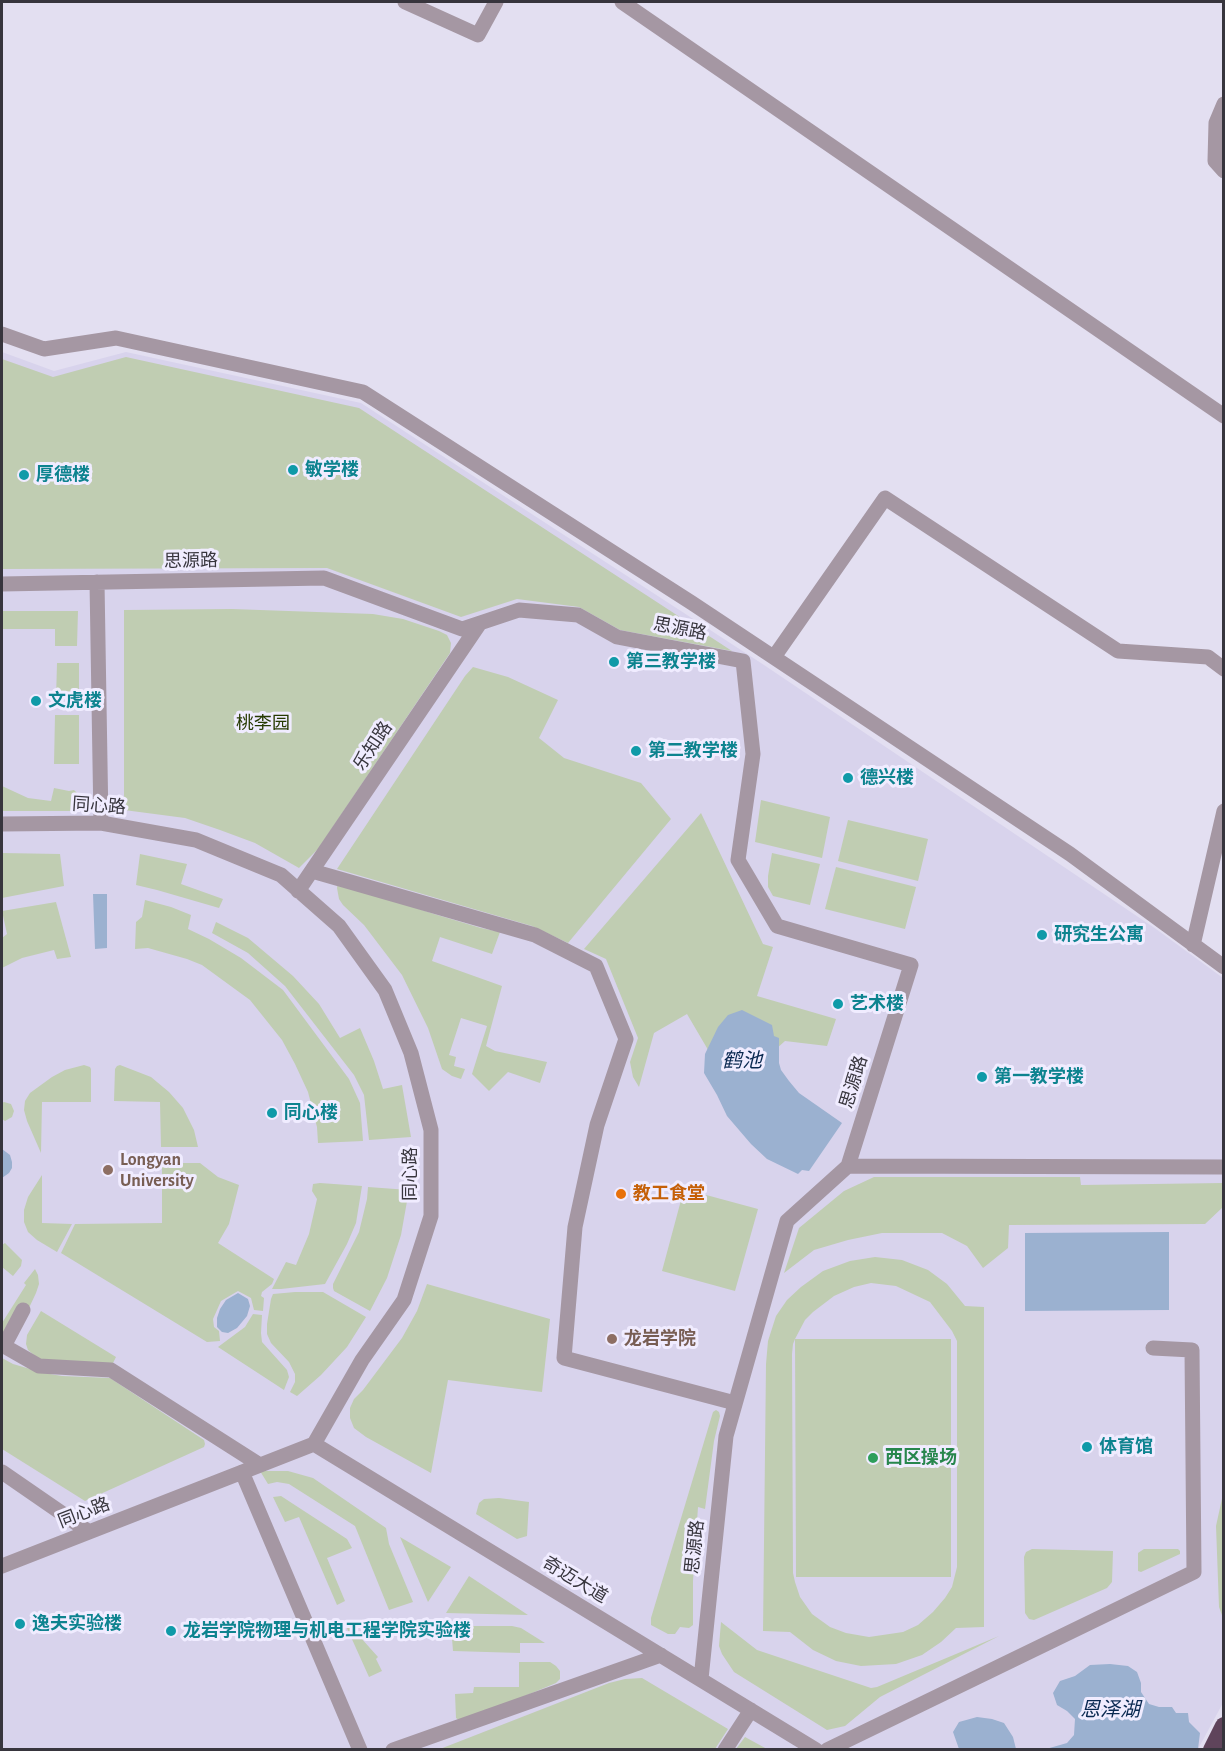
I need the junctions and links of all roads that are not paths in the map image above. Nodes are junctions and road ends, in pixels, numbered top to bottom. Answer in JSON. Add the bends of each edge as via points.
{"nodes":[{"id":1,"x":405,"y":2,"type":"edge"},
{"id":2,"x":496,"y":2,"type":"edge"},
{"id":3,"x":622,"y":2,"type":"edge"},
{"id":4,"x":1224,"y":104,"type":"edge"},
{"id":5,"x":1224,"y":171,"type":"edge"},
{"id":6,"x":2,"y":334,"type":"edge"},
{"id":7,"x":1224,"y":416,"type":"edge"},
{"id":8,"x":97,"y":582,"type":"junction"},
{"id":9,"x":2,"y":584,"type":"edge"},
{"id":10,"x":480,"y":623,"type":"junction"},
{"id":11,"x":774,"y":657,"type":"junction"},
{"id":12,"x":1224,"y":669,"type":"edge"},
{"id":13,"x":1224,"y":811,"type":"edge"},
{"id":14,"x":101,"y":823,"type":"junction"},
{"id":15,"x":2,"y":824,"type":"edge"},
{"id":16,"x":312,"y":871,"type":"junction"},
{"id":17,"x":298,"y":891,"type":"junction"},
{"id":18,"x":1193,"y":945,"type":"junction"},
{"id":19,"x":1224,"y":967,"type":"edge"},
{"id":20,"x":848,"y":1166,"type":"junction"},
{"id":21,"x":1224,"y":1167,"type":"edge"},
{"id":22,"x":23,"y":1310,"type":"dead end"},
{"id":23,"x":1153,"y":1348,"type":"dead end"},
{"id":24,"x":735,"y":1403,"type":"junction"},
{"id":25,"x":314,"y":1444,"type":"junction"},
{"id":26,"x":260,"y":1465,"type":"junction"},
{"id":27,"x":2,"y":1472,"type":"edge"},
{"id":28,"x":242,"y":1472,"type":"junction"},
{"id":29,"x":89,"y":1532,"type":"junction"},
{"id":30,"x":2,"y":1566,"type":"edge"},
{"id":31,"x":661,"y":1655,"type":"junction"},
{"id":32,"x":701,"y":1679,"type":"junction"},
{"id":33,"x":751,"y":1710,"type":"junction"},
{"id":34,"x":1224,"y":1726,"type":"edge"},
{"id":35,"x":360,"y":1749,"type":"edge"},
{"id":36,"x":393,"y":1749,"type":"edge"},
{"id":37,"x":725,"y":1749,"type":"edge"},
{"id":38,"x":816,"y":1749,"type":"edge"},
{"id":39,"x":827,"y":1749,"type":"edge"},
{"id":40,"x":1212,"y":1749,"type":"edge"}],
"edges":[{"from":1,"to":2,"type":"street","via":[[478,35]]},
{"from":3,"to":7,"type":"street"},
{"from":4,"to":5,"type":"street","via":[[1216,123],[1215,161]]},
{"from":6,"to":11,"type":"street","via":[[44,349],[116,338],[363,392]]},
{"from":8,"to":9,"type":"street","name":"思源路"},
{"from":8,"to":10,"type":"street","name":"思源路","via":[[324,578],[462,629]]},
{"from":8,"to":14,"type":"street"},
{"from":10,"to":16,"type":"street","name":"乐知路"},
{"from":10,"to":20,"type":"street","name":"思源路","via":[[519,610],[578,615],[617,637],[743,661],[753,754],[738,860],[777,926],[910,965]]},
{"from":11,"to":12,"type":"street","via":[[885,498],[1118,651],[1208,657]]},
{"from":11,"to":18,"type":"street","via":[[1070,854]]},
{"from":13,"to":18,"type":"street"},
{"from":14,"to":15,"type":"street","name":"同心路"},
{"from":14,"to":17,"type":"street","name":"同心路","via":[[196,840],[281,875]]},
{"from":16,"to":17,"type":"street","name":"乐知路"},
{"from":16,"to":24,"type":"street","via":[[535,935],[596,966],[626,1040],[597,1125],[575,1227],[564,1358]]},
{"from":17,"to":25,"type":"street","name":"同心路","via":[[339,926],[385,990],[411,1053],[431,1130],[431,1216],[404,1300],[362,1360]]},
{"from":18,"to":19,"type":"street"},
{"from":20,"to":21,"type":"street"},
{"from":20,"to":24,"type":"street","name":"思源路","via":[[787,1221]]},
{"from":22,"to":26,"type":"street","via":[[4,1346],[39,1366],[111,1370]]},
{"from":23,"to":39,"type":"street","via":[[1192,1350],[1194,1572]]},
{"from":24,"to":32,"type":"street","name":"思源路","via":[[726,1436]]},
{"from":25,"to":26,"type":"street","name":"同心路"},
{"from":25,"to":31,"type":"street","name":"奇迈大道"},
{"from":26,"to":28,"type":"street","name":"同心路"},
{"from":27,"to":29,"type":"street"},
{"from":28,"to":29,"type":"street","name":"同心路"},
{"from":28,"to":35,"type":"street"},
{"from":29,"to":30,"type":"street","name":"同心路"},
{"from":31,"to":32,"type":"street","name":"奇迈大道"},
{"from":31,"to":36,"type":"street"},
{"from":32,"to":33,"type":"street","name":"奇迈大道"},
{"from":33,"to":37,"type":"street"},
{"from":33,"to":38,"type":"street","name":"奇迈大道"},
{"from":34,"to":40,"type":"highway"}]}
